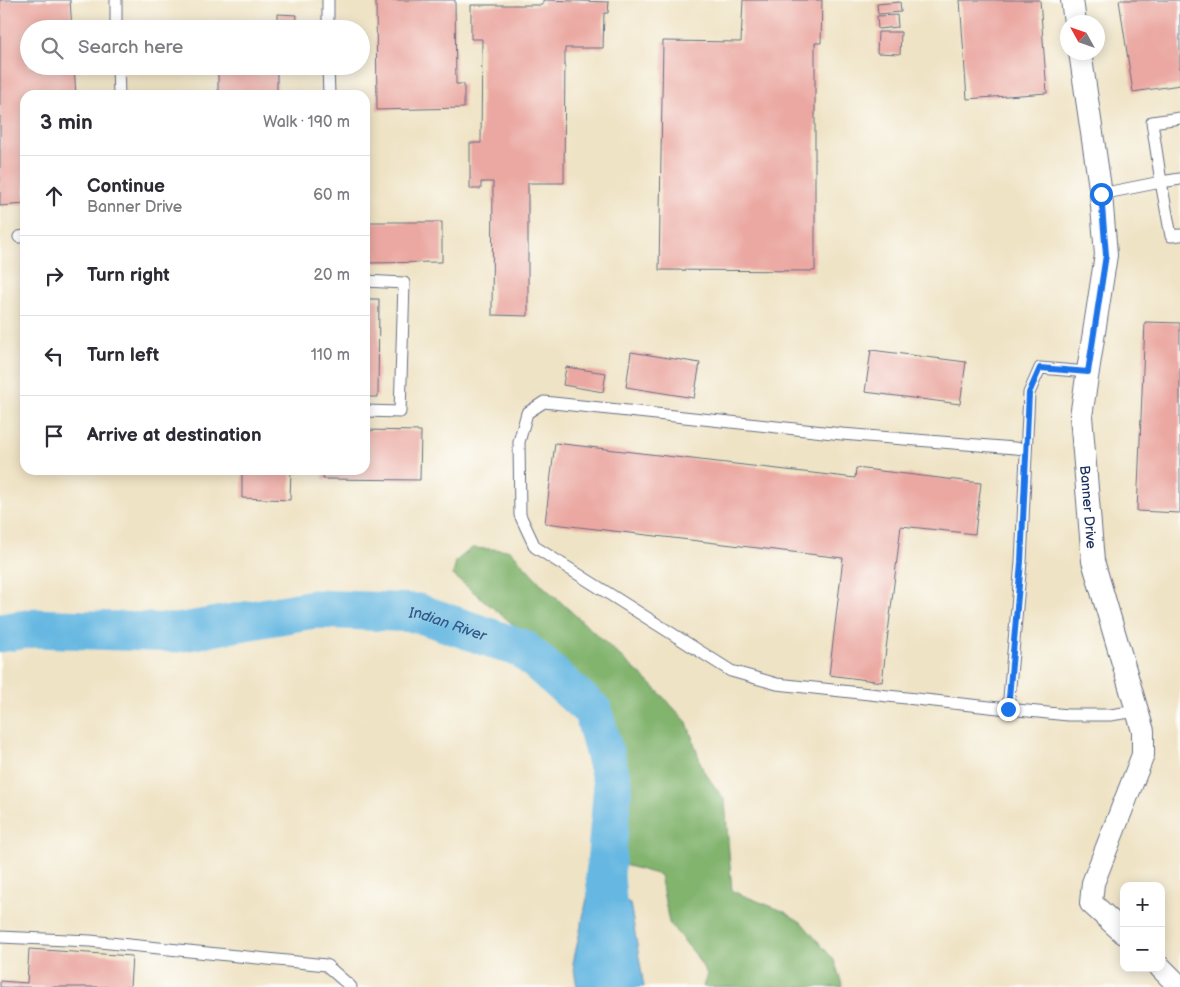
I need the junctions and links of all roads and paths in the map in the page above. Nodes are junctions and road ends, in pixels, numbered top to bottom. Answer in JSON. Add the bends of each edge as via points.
{"nodes":[{"id":1,"x":116,"y":0,"type":"edge"},
{"id":2,"x":328,"y":0,"type":"edge"},
{"id":3,"x":1072,"y":0,"type":"edge"},
{"id":4,"x":1074,"y":15,"type":"edge"},
{"id":5,"x":116,"y":20,"type":"edge"},
{"id":6,"x":328,"y":20,"type":"edge"},
{"id":7,"x":1081,"y":60,"type":"edge"},
{"id":8,"x":118,"y":75,"type":"edge"},
{"id":9,"x":328,"y":75,"type":"edge"},
{"id":10,"x":119,"y":90,"type":"edge"},
{"id":11,"x":329,"y":90,"type":"edge"},
{"id":12,"x":1180,"y":118,"type":"edge"},
{"id":13,"x":1180,"y":179,"type":"edge"},
{"id":14,"x":1162,"y":182,"type":"junction"},
{"id":15,"x":1101,"y":194,"type":"junction"},
{"id":16,"x":1180,"y":235,"type":"edge"},
{"id":17,"x":370,"y":281,"type":"edge"},
{"id":18,"x":1088,"y":372,"type":"junction"},
{"id":19,"x":370,"y":412,"type":"edge"},
{"id":20,"x":1026,"y":449,"type":"junction"},
{"id":21,"x":1008,"y":709,"type":"junction"},
{"id":22,"x":1137,"y":711,"type":"junction"},
{"id":23,"x":1120,"y":929,"type":"edge"},
{"id":24,"x":0,"y":937,"type":"edge"},
{"id":25,"x":1165,"y":972,"type":"edge"},
{"id":26,"x":351,"y":987,"type":"edge"},
{"id":27,"x":1180,"y":987,"type":"edge"}],
"edges":[{"from":1,"to":5,"type":"lane"},
{"from":2,"to":6,"type":"lane"},
{"from":3,"to":4,"type":"street"},
{"from":7,"to":15,"type":"street","name":"Banner Drive"},
{"from":8,"to":10,"type":"lane"},
{"from":9,"to":11,"type":"lane"},
{"from":12,"to":14,"type":"lane","via":[[1152,122]]},
{"from":13,"to":14,"type":"lane"},
{"from":14,"to":15,"type":"lane"},
{"from":14,"to":16,"type":"lane","via":[[1171,236]]},
{"from":15,"to":18,"type":"street","name":"Banner Drive","via":[[1106,255]]},
{"from":17,"to":19,"type":"lane","via":[[404,283],[400,412]]},
{"from":18,"to":20,"type":"lane","via":[[1040,368],[1029,393]]},
{"from":18,"to":22,"type":"street","name":"Banner Drive","via":[[1081,416],[1093,561]]},
{"from":20,"to":21,"type":"lane","via":[[1021,562]]},
{"from":20,"to":21,"type":"lane","via":[[842,434],[544,402],[527,413],[519,442],[520,515],[535,548],[731,671],[777,684]]},
{"from":21,"to":22,"type":"lane","via":[[1110,716]]},
{"from":22,"to":23,"type":"street","name":"Banner Drive","via":[[1143,731],[1143,755],[1093,883],[1092,903]]},
{"from":24,"to":26,"type":"lane","via":[[90,941],[326,965]]},
{"from":25,"to":27,"type":"street"}]}
